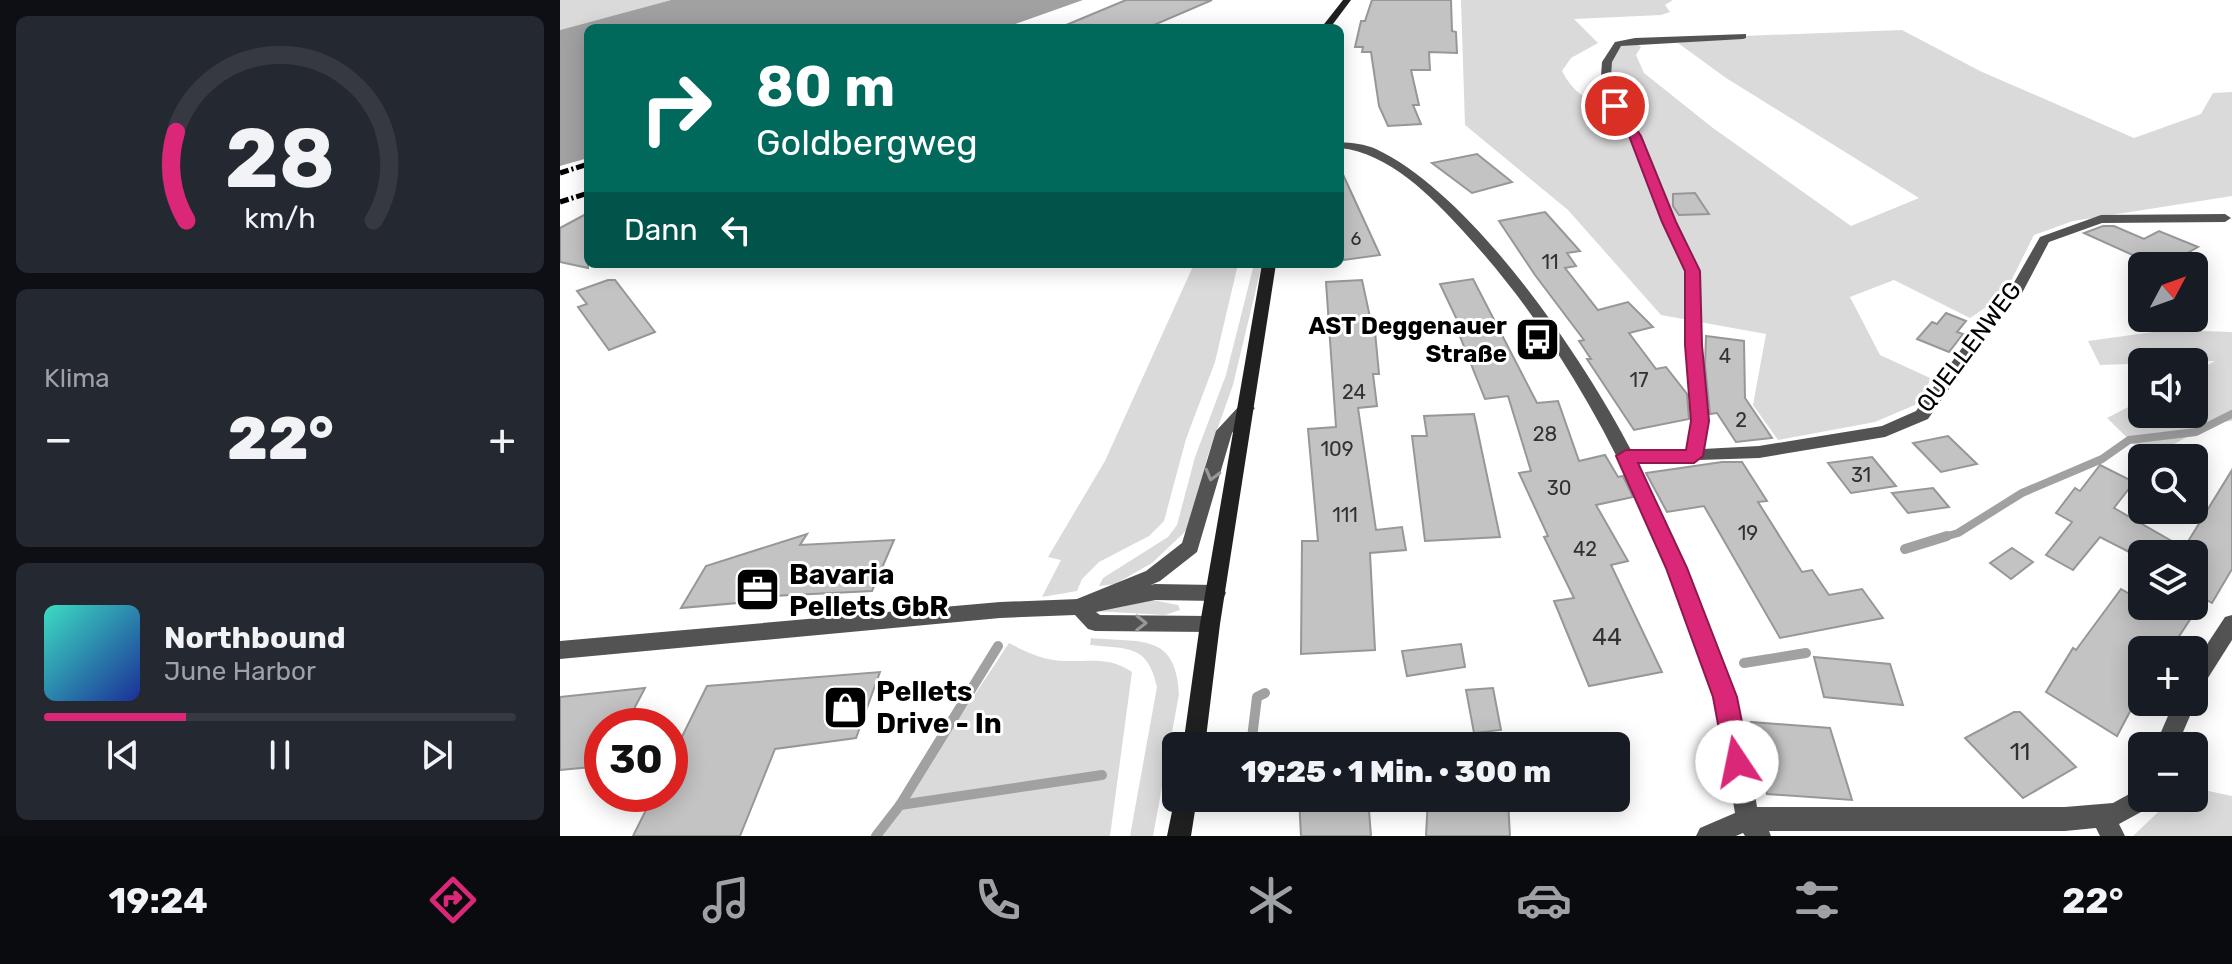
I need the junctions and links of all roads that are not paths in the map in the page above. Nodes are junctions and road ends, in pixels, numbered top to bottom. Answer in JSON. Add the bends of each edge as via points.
{"nodes":[{"id":1,"x":1347,"y":0,"type":"edge"},
{"id":2,"x":1328,"y":24,"type":"edge"},
{"id":3,"x":1743,"y":36,"type":"dead end"},
{"id":4,"x":1344,"y":146,"type":"edge"},
{"id":5,"x":2225,"y":218,"type":"dead end"},
{"id":6,"x":1268,"y":268,"type":"edge"},
{"id":7,"x":1247,"y":408,"type":"junction"},
{"id":8,"x":1626,"y":456,"type":"junction"},
{"id":9,"x":1694,"y":456,"type":"junction"},
{"id":10,"x":1216,"y":593,"type":"junction"},
{"id":11,"x":1079,"y":607,"type":"junction"},
{"id":12,"x":2232,"y":623,"type":"edge"},
{"id":13,"x":1210,"y":624,"type":"junction"},
{"id":14,"x":560,"y":650,"type":"edge"},
{"id":15,"x":2208,"y":660,"type":"edge"},
{"id":16,"x":1196,"y":732,"type":"edge"},
{"id":17,"x":2128,"y":807,"type":"edge"},
{"id":18,"x":1183,"y":812,"type":"edge"},
{"id":19,"x":2107,"y":826,"type":"edge"},
{"id":20,"x":1753,"y":828,"type":"edge"},
{"id":21,"x":1179,"y":836,"type":"edge"},
{"id":22,"x":1708,"y":836,"type":"edge"}],
"edges":[{"from":1,"to":2,"type":"main road"},
{"from":3,"to":9,"type":"street","via":[[1618,44],[1607,62],[1605,90],[1635,136],[1692,271],[1700,421]]},
{"from":4,"to":8,"type":"street","via":[[1373,151],[1391,162],[1436,195],[1487,249],[1592,392]]},
{"from":5,"to":9,"type":"street","name":"QUELLENWEG","via":[[2101,219],[2044,240],[2014,295],[1994,314],[1922,415],[1885,431],[1833,441]]},
{"from":6,"to":7,"type":"main road"},
{"from":7,"to":10,"type":"main road"},
{"from":7,"to":11,"type":"street","one_way":true,"via":[[1224,431],[1190,547],[1153,576]]},
{"from":8,"to":9,"type":"street","name":"QUELLENWEG"},
{"from":8,"to":20,"type":"street","via":[[1677,568],[1725,697]]},
{"from":10,"to":11,"type":"street","via":[[1155,592]]},
{"from":10,"to":13,"type":"main road"},
{"from":11,"to":13,"type":"street","one_way":true,"via":[[1095,623]]},
{"from":11,"to":14,"type":"street"},
{"from":12,"to":15,"type":"street"},
{"from":13,"to":16,"type":"main road"},
{"from":17,"to":19,"type":"street"},
{"from":18,"to":21,"type":"main road"},
{"from":19,"to":20,"type":"street","via":[[2065,819]]},
{"from":20,"to":22,"type":"street"}]}
